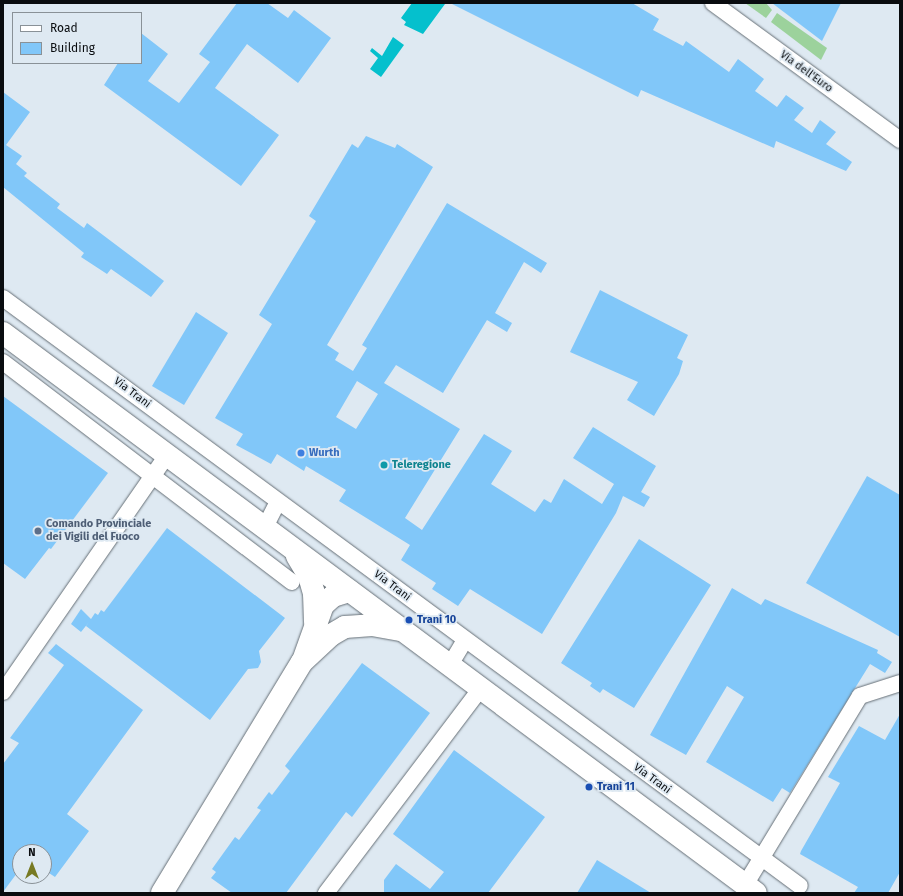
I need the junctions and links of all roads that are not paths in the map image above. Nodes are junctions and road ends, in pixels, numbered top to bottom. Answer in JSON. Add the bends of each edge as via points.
{"nodes":[{"id":1,"x":713,"y":3,"type":"edge"},
{"id":2,"x":900,"y":140,"type":"edge"},
{"id":3,"x":4,"y":300,"type":"edge"},
{"id":4,"x":3,"y":333,"type":"edge"},
{"id":5,"x":3,"y":362,"type":"edge"},
{"id":6,"x":167,"y":455,"type":"junction"},
{"id":7,"x":153,"y":477,"type":"junction"},
{"id":8,"x":278,"y":502,"type":"junction"},
{"id":9,"x":264,"y":529,"type":"junction"},
{"id":10,"x":293,"y":550,"type":"junction"},
{"id":11,"x":292,"y":582,"type":"dead end"},
{"id":12,"x":349,"y":590,"type":"junction"},
{"id":13,"x":314,"y":626,"type":"junction"},
{"id":14,"x":338,"y":629,"type":"junction"},
{"id":15,"x":404,"y":631,"type":"junction"},
{"id":16,"x":465,"y":640,"type":"junction"},
{"id":17,"x":302,"y":662,"type":"junction"},
{"id":18,"x":450,"y":665,"type":"junction"},
{"id":19,"x":900,"y":683,"type":"edge"},
{"id":20,"x":481,"y":688,"type":"junction"},
{"id":21,"x":3,"y":692,"type":"edge"},
{"id":22,"x":760,"y":858,"type":"junction"},
{"id":23,"x":800,"y":886,"type":"dead end"},
{"id":24,"x":750,"y":889,"type":"edge"},
{"id":25,"x":162,"y":893,"type":"edge"},
{"id":26,"x":326,"y":893,"type":"edge"}],
"edges":[{"from":1,"to":2,"type":"street","name":"Via dell'Euro"},
{"from":3,"to":8,"type":"street","name":"Via Trani"},
{"from":4,"to":6,"type":"main road"},
{"from":5,"to":7,"type":"street"},
{"from":6,"to":7,"type":"street"},
{"from":6,"to":9,"type":"main road"},
{"from":7,"to":11,"type":"street"},
{"from":7,"to":21,"type":"street"},
{"from":8,"to":9,"type":"street"},
{"from":8,"to":16,"type":"street","name":"Via Trani"},
{"from":9,"to":10,"type":"main road"},
{"from":10,"to":12,"type":"main road"},
{"from":10,"to":13,"type":"main road","via":[[309,576],[314,592]]},
{"from":12,"to":13,"type":"main road","via":[[337,594],[326,602]]},
{"from":12,"to":14,"type":"main road","via":[[348,609]]},
{"from":12,"to":15,"type":"main road"},
{"from":13,"to":17,"type":"main road"},
{"from":14,"to":15,"type":"main road","via":[[362,624]]},
{"from":14,"to":17,"type":"main road"},
{"from":15,"to":18,"type":"main road"},
{"from":16,"to":18,"type":"street"},
{"from":16,"to":22,"type":"street","name":"Via Trani"},
{"from":17,"to":25,"type":"main road"},
{"from":18,"to":20,"type":"main road"},
{"from":19,"to":22,"type":"street","via":[[860,696]]},
{"from":20,"to":24,"type":"main road"},
{"from":20,"to":26,"type":"street"},
{"from":22,"to":23,"type":"street","name":"Via Trani"},
{"from":22,"to":24,"type":"street"}]}
